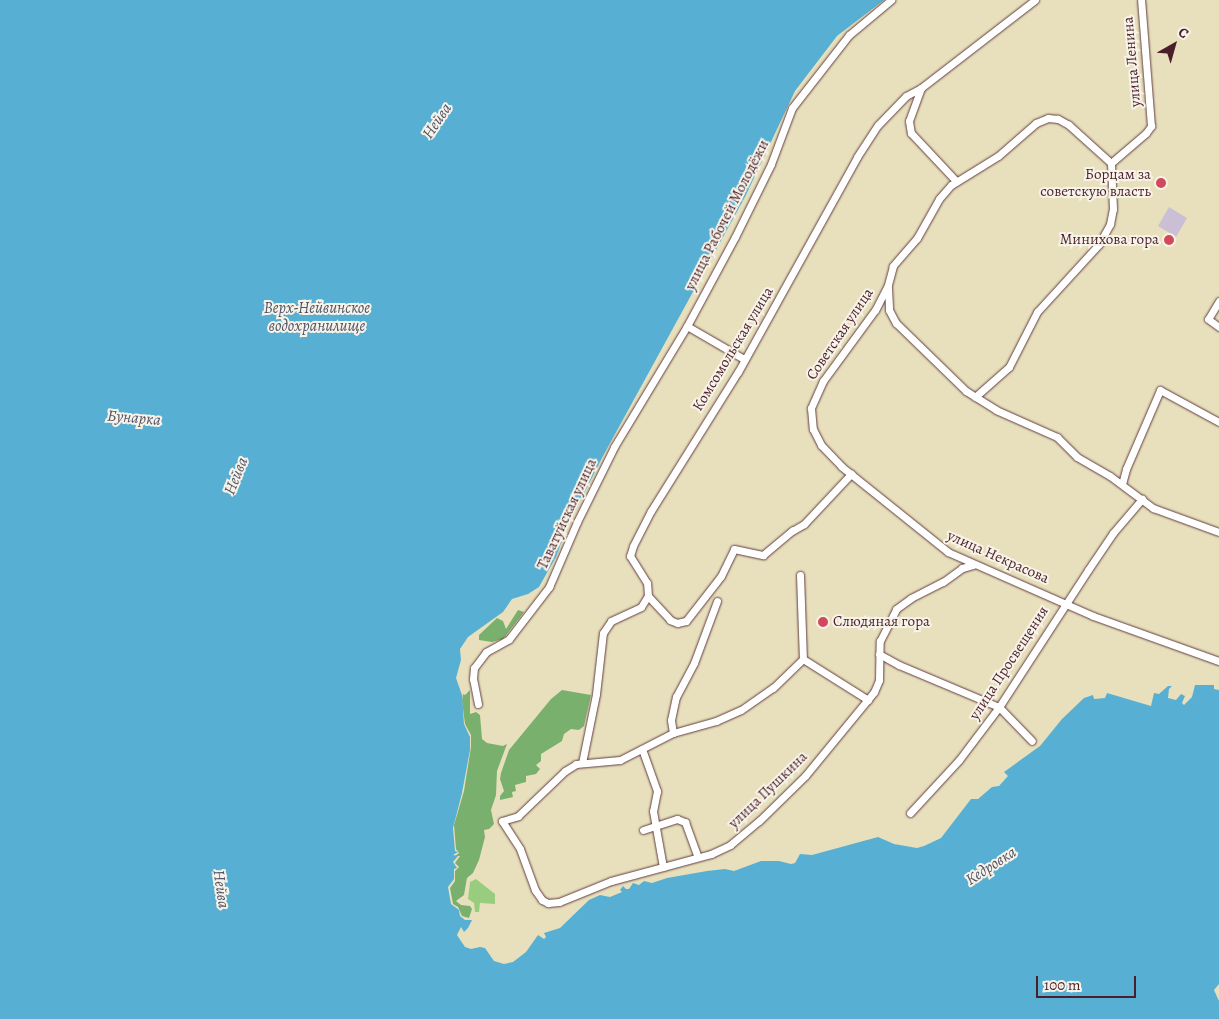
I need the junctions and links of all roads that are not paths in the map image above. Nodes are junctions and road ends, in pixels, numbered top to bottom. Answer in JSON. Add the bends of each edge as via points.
{"nodes":[{"id":1,"x":891,"y":0,"type":"edge"},
{"id":2,"x":1035,"y":0,"type":"edge"},
{"id":3,"x":1141,"y":0,"type":"edge"},
{"id":4,"x":921,"y":88,"type":"junction"},
{"id":5,"x":1111,"y":163,"type":"junction"},
{"id":6,"x":956,"y":181,"type":"junction"},
{"id":7,"x":888,"y":285,"type":"junction"},
{"id":8,"x":1219,"y":301,"type":"edge"},
{"id":9,"x":687,"y":326,"type":"junction"},
{"id":10,"x":1219,"y":327,"type":"edge"},
{"id":11,"x":744,"y":359,"type":"junction"},
{"id":12,"x":975,"y":397,"type":"junction"},
{"id":13,"x":810,"y":416,"type":"joint"},
{"id":14,"x":1219,"y":422,"type":"edge"},
{"id":15,"x":851,"y":474,"type":"junction"},
{"id":16,"x":1122,"y":484,"type":"junction"},
{"id":17,"x":1142,"y":499,"type":"junction"},
{"id":18,"x":1219,"y":532,"type":"edge"},
{"id":19,"x":974,"y":565,"type":"junction"},
{"id":20,"x":800,"y":575,"type":"dead end"},
{"id":21,"x":648,"y":596,"type":"junction"},
{"id":22,"x":717,"y":601,"type":"dead end"},
{"id":23,"x":1065,"y":603,"type":"junction"},
{"id":24,"x":879,"y":654,"type":"junction"},
{"id":25,"x":803,"y":659,"type":"junction"},
{"id":26,"x":1219,"y":661,"type":"edge"},
{"id":27,"x":868,"y":700,"type":"junction"},
{"id":28,"x":478,"y":704,"type":"dead end"},
{"id":29,"x":999,"y":707,"type":"junction"},
{"id":30,"x":673,"y":733,"type":"junction"},
{"id":31,"x":1032,"y":741,"type":"dead end"},
{"id":32,"x":642,"y":749,"type":"junction"},
{"id":33,"x":582,"y":763,"type":"junction"},
{"id":34,"x":910,"y":813,"type":"dead end"},
{"id":35,"x":657,"y":826,"type":"junction"},
{"id":36,"x":643,"y":830,"type":"dead end"},
{"id":37,"x":698,"y":857,"type":"junction"},
{"id":38,"x":663,"y":867,"type":"junction"}],
"edges":[{"from":1,"to":9,"type":"street","name":"улица Рабочей Молодёжи","via":[[849,35],[798,98],[764,179]]},
{"from":2,"to":4,"type":"street","name":"Комсомольская улица"},
{"from":3,"to":5,"type":"street","name":"улица Ленина","via":[[1151,122],[1146,133]]},
{"from":4,"to":6,"type":"street","via":[[910,114],[912,133]]},
{"from":4,"to":11,"type":"street","name":"Комсомольская улица","via":[[894,107],[865,144]]},
{"from":5,"to":6,"type":"street","name":"Советская улица","via":[[1069,125],[1048,118],[1036,123],[998,156]]},
{"from":5,"to":12,"type":"street","via":[[1113,209],[1110,224],[1099,244],[1037,312],[1009,367]]},
{"from":6,"to":7,"type":"street","name":"Советская улица","via":[[939,199],[917,238],[893,266]]},
{"from":7,"to":12,"type":"street","via":[[889,310],[896,323],[939,367]]},
{"from":7,"to":13,"type":"street","name":"Советская улица","via":[[875,310],[823,380]]},
{"from":8,"to":10,"type":"street","via":[[1208,319]]},
{"from":9,"to":11,"type":"street"},
{"from":9,"to":28,"type":"street","name":"Таватуйская улица","via":[[614,447],[548,587],[509,639],[486,652],[474,668]]},
{"from":11,"to":21,"type":"street","name":"Комсомольская улица","via":[[651,511],[631,550],[631,559],[647,583]]},
{"from":12,"to":16,"type":"street","via":[[1057,437],[1077,457]]},
{"from":13,"to":15,"type":"street","name":"улица Некрасова","via":[[817,439]]},
{"from":14,"to":16,"type":"street","via":[[1160,390]]},
{"from":15,"to":19,"type":"street","name":"улица Некрасова","via":[[935,544]]},
{"from":15,"to":21,"type":"street","via":[[804,524],[762,556],[734,549],[721,576],[683,622],[670,620]]},
{"from":16,"to":17,"type":"street"},
{"from":17,"to":18,"type":"street","via":[[1165,514]]},
{"from":17,"to":23,"type":"street","name":"улица Просвещения"},
{"from":19,"to":23,"type":"street","name":"улица Некрасова"},
{"from":19,"to":24,"type":"street","name":"улица Пушкина","via":[[962,568],[903,603],[887,624]]},
{"from":20,"to":25,"type":"street"},
{"from":21,"to":33,"type":"street","via":[[641,606],[611,621],[603,633],[596,694]]},
{"from":22,"to":30,"type":"street","via":[[694,663],[676,697]]},
{"from":23,"to":26,"type":"street","name":"улица Некрасова","via":[[1136,633]]},
{"from":23,"to":29,"type":"street","name":"улица Просвещения"},
{"from":24,"to":27,"type":"street","name":"улица Пушкина","via":[[880,680]]},
{"from":24,"to":29,"type":"street"},
{"from":25,"to":27,"type":"street"},
{"from":25,"to":30,"type":"street","via":[[774,688],[741,710]]},
{"from":27,"to":37,"type":"street","name":"улица Пушкина","via":[[822,756],[763,818],[730,845]]},
{"from":29,"to":31,"type":"street"},
{"from":29,"to":34,"type":"street","name":"улица Просвещения","via":[[959,760]]},
{"from":30,"to":32,"type":"street"},
{"from":32,"to":33,"type":"street","via":[[620,760]]},
{"from":32,"to":35,"type":"street","via":[[657,791],[653,811]]},
{"from":33,"to":38,"type":"street","name":"улица Пушкина","via":[[565,771],[518,816],[502,820],[520,849],[534,890],[548,903],[559,902],[611,881]]},
{"from":35,"to":36,"type":"street"},
{"from":35,"to":37,"type":"street","via":[[678,820],[685,822]]},
{"from":35,"to":38,"type":"street"},
{"from":37,"to":38,"type":"street","name":"улица Пушкина"}]}
